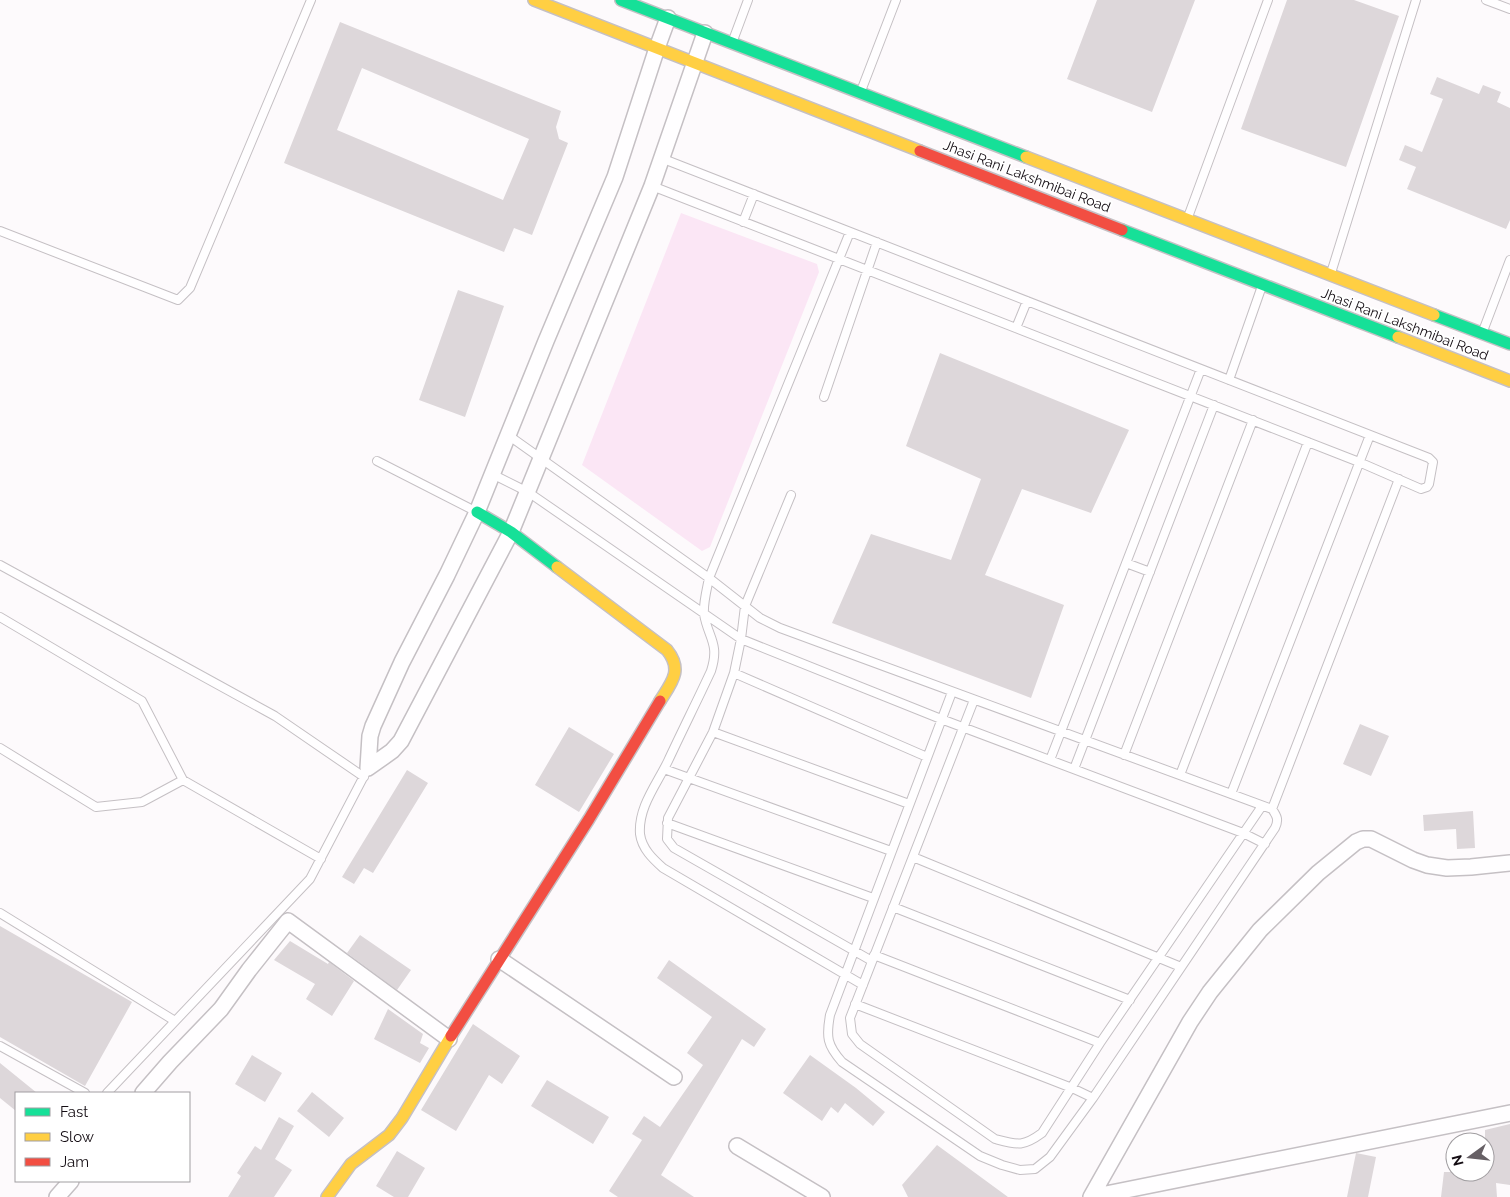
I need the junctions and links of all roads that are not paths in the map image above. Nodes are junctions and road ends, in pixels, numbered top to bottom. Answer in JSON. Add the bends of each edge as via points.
{"nodes":[{"id":1,"x":311,"y":0,"type":"edge"},
{"id":2,"x":534,"y":0,"type":"edge"},
{"id":3,"x":621,"y":0,"type":"edge"},
{"id":4,"x":748,"y":0,"type":"edge"},
{"id":5,"x":896,"y":0,"type":"edge"},
{"id":6,"x":1268,"y":0,"type":"edge"},
{"id":7,"x":1416,"y":0,"type":"edge"},
{"id":8,"x":1486,"y":0,"type":"edge"},
{"id":9,"x":1510,"y":9,"type":"edge"},
{"id":10,"x":668,"y":18,"type":"junction"},
{"id":11,"x":705,"y":32,"type":"junction"},
{"id":12,"x":732,"y":43,"type":"junction"},
{"id":13,"x":657,"y":48,"type":"junction"},
{"id":14,"x":695,"y":62,"type":"junction"},
{"id":15,"x":860,"y":93,"type":"junction"},
{"id":16,"x":661,"y":158,"type":"junction"},
{"id":17,"x":652,"y":186,"type":"junction"},
{"id":18,"x":754,"y":194,"type":"junction"},
{"id":19,"x":1188,"y":219,"type":"junction"},
{"id":20,"x":744,"y":222,"type":"junction"},
{"id":21,"x":0,"y":231,"type":"edge"},
{"id":22,"x":850,"y":232,"type":"junction"},
{"id":23,"x":877,"y":242,"type":"junction"},
{"id":24,"x":840,"y":259,"type":"junction"},
{"id":25,"x":1510,"y":260,"type":"edge"},
{"id":26,"x":866,"y":270,"type":"junction"},
{"id":27,"x":1331,"y":274,"type":"junction"},
{"id":28,"x":1263,"y":284,"type":"junction"},
{"id":29,"x":1027,"y":301,"type":"junction"},
{"id":30,"x":1016,"y":328,"type":"junction"},
{"id":31,"x":1483,"y":333,"type":"junction"},
{"id":32,"x":1510,"y":344,"type":"edge"},
{"id":33,"x":1200,"y":369,"type":"junction"},
{"id":34,"x":1229,"y":380,"type":"junction"},
{"id":35,"x":1510,"y":381,"type":"edge"},
{"id":36,"x":1190,"y":396,"type":"junction"},
{"id":37,"x":824,"y":398,"type":"dead end"},
{"id":38,"x":1214,"y":405,"type":"junction"},
{"id":39,"x":1253,"y":420,"type":"junction"},
{"id":40,"x":508,"y":435,"type":"junction"},
{"id":41,"x":1370,"y":435,"type":"junction"},
{"id":42,"x":1308,"y":442,"type":"junction"},
{"id":43,"x":541,"y":458,"type":"junction"},
{"id":44,"x":377,"y":460,"type":"dead end"},
{"id":45,"x":1359,"y":462,"type":"junction"},
{"id":46,"x":492,"y":474,"type":"junction"},
{"id":47,"x":1399,"y":479,"type":"junction"},
{"id":48,"x":528,"y":492,"type":"junction"},
{"id":49,"x":791,"y":495,"type":"dead end"},
{"id":50,"x":477,"y":512,"type":"junction"},
{"id":51,"x":511,"y":532,"type":"junction"},
{"id":52,"x":1126,"y":563,"type":"junction"},
{"id":53,"x":0,"y":565,"type":"edge"},
{"id":54,"x":1150,"y":572,"type":"junction"},
{"id":55,"x":709,"y":578,"type":"junction"},
{"id":56,"x":745,"y":606,"type":"junction"},
{"id":57,"x":704,"y":612,"type":"junction"},
{"id":58,"x":0,"y":617,"type":"edge"},
{"id":59,"x":742,"y":639,"type":"junction"},
{"id":60,"x":734,"y":673,"type":"junction"},
{"id":61,"x":952,"y":692,"type":"junction"},
{"id":62,"x":974,"y":700,"type":"junction"},
{"id":63,"x":941,"y":719,"type":"junction"},
{"id":64,"x":964,"y":727,"type":"junction"},
{"id":65,"x":714,"y":732,"type":"junction"},
{"id":66,"x":1061,"y":732,"type":"junction"},
{"id":67,"x":1085,"y":741,"type":"junction"},
{"id":68,"x":0,"y":748,"type":"edge"},
{"id":69,"x":1124,"y":755,"type":"junction"},
{"id":70,"x":927,"y":758,"type":"junction"},
{"id":71,"x":1050,"y":760,"type":"junction"},
{"id":72,"x":664,"y":769,"type":"junction"},
{"id":73,"x":1074,"y":769,"type":"junction"},
{"id":74,"x":366,"y":772,"type":"junction"},
{"id":75,"x":1180,"y":775,"type":"junction"},
{"id":76,"x":689,"y":778,"type":"junction"},
{"id":77,"x":182,"y":780,"type":"junction"},
{"id":78,"x":1231,"y":794,"type":"junction"},
{"id":79,"x":909,"y":804,"type":"junction"},
{"id":80,"x":1262,"y":806,"type":"junction"},
{"id":81,"x":1272,"y":809,"type":"junction"},
{"id":82,"x":667,"y":823,"type":"junction"},
{"id":83,"x":1243,"y":833,"type":"junction"},
{"id":84,"x":1265,"y":844,"type":"junction"},
{"id":85,"x":891,"y":851,"type":"junction"},
{"id":86,"x":913,"y":857,"type":"junction"},
{"id":87,"x":321,"y":859,"type":"junction"},
{"id":88,"x":1510,"y":863,"type":"edge"},
{"id":89,"x":874,"y":898,"type":"junction"},
{"id":90,"x":893,"y":907,"type":"junction"},
{"id":91,"x":0,"y":913,"type":"edge"},
{"id":92,"x":854,"y":951,"type":"junction"},
{"id":93,"x":873,"y":958,"type":"junction"},
{"id":94,"x":1158,"y":958,"type":"junction"},
{"id":95,"x":499,"y":959,"type":"junction"},
{"id":96,"x":1181,"y":967,"type":"junction"},
{"id":97,"x":845,"y":974,"type":"junction"},
{"id":98,"x":863,"y":985,"type":"junction"},
{"id":99,"x":1130,"y":1000,"type":"junction"},
{"id":100,"x":855,"y":1004,"type":"junction"},
{"id":101,"x":175,"y":1020,"type":"junction"},
{"id":102,"x":449,"y":1039,"type":"junction"},
{"id":103,"x":1100,"y":1043,"type":"junction"},
{"id":104,"x":0,"y":1046,"type":"edge"},
{"id":105,"x":674,"y":1077,"type":"dead end"},
{"id":106,"x":1072,"y":1088,"type":"junction"},
{"id":107,"x":83,"y":1092,"type":"edge"},
{"id":108,"x":108,"y":1092,"type":"edge"},
{"id":109,"x":144,"y":1092,"type":"edge"},
{"id":110,"x":1093,"y":1098,"type":"junction"},
{"id":111,"x":1510,"y":1113,"type":"edge"},
{"id":112,"x":737,"y":1146,"type":"dead end"},
{"id":113,"x":70,"y":1182,"type":"edge"},
{"id":114,"x":57,"y":1197,"type":"edge"},
{"id":115,"x":327,"y":1197,"type":"edge"},
{"id":116,"x":822,"y":1197,"type":"edge"}],
"edges":[{"from":1,"to":21,"type":"lane","via":[[190,288],[178,300]]},
{"from":2,"to":13,"type":"main road","name":"Jhasi Rani Lakshmibai Road"},
{"from":3,"to":10,"type":"main road","name":"Jhasi Rani Lakshmibai Road"},
{"from":4,"to":12,"type":"lane"},
{"from":5,"to":15,"type":"lane"},
{"from":6,"to":19,"type":"lane"},
{"from":7,"to":27,"type":"lane"},
{"from":8,"to":9,"type":"lane"},
{"from":10,"to":11,"type":"main road","name":"Jhasi Rani Lakshmibai Road"},
{"from":10,"to":13,"type":"street"},
{"from":11,"to":12,"type":"main road","name":"Jhasi Rani Lakshmibai Road"},
{"from":11,"to":14,"type":"street"},
{"from":12,"to":15,"type":"main road","name":"Jhasi Rani Lakshmibai Road"},
{"from":13,"to":14,"type":"main road","name":"Jhasi Rani Lakshmibai Road"},
{"from":13,"to":40,"type":"street","via":[[615,177]]},
{"from":14,"to":16,"type":"street"},
{"from":14,"to":28,"type":"main road","name":"Jhasi Rani Lakshmibai Road"},
{"from":15,"to":19,"type":"main road","name":"Jhasi Rani Lakshmibai Road"},
{"from":16,"to":17,"type":"street"},
{"from":16,"to":18,"type":"lane"},
{"from":17,"to":20,"type":"lane"},
{"from":17,"to":43,"type":"street"},
{"from":18,"to":20,"type":"lane"},
{"from":18,"to":22,"type":"lane"},
{"from":19,"to":27,"type":"main road","name":"Jhasi Rani Lakshmibai Road"},
{"from":20,"to":24,"type":"lane"},
{"from":22,"to":23,"type":"lane"},
{"from":22,"to":24,"type":"lane"},
{"from":23,"to":26,"type":"lane"},
{"from":23,"to":29,"type":"lane"},
{"from":24,"to":26,"type":"lane"},
{"from":24,"to":55,"type":"lane"},
{"from":25,"to":31,"type":"lane"},
{"from":26,"to":30,"type":"lane"},
{"from":26,"to":37,"type":"lane"},
{"from":27,"to":31,"type":"main road","name":"Jhasi Rani Lakshmibai Road"},
{"from":28,"to":34,"type":"lane"},
{"from":28,"to":35,"type":"main road","name":"Jhasi Rani Lakshmibai Road"},
{"from":29,"to":30,"type":"lane"},
{"from":29,"to":33,"type":"lane"},
{"from":30,"to":36,"type":"lane"},
{"from":31,"to":32,"type":"main road","name":"Jhasi Rani Lakshmibai Road"},
{"from":33,"to":34,"type":"lane"},
{"from":33,"to":36,"type":"lane"},
{"from":34,"to":41,"type":"lane"},
{"from":36,"to":38,"type":"lane"},
{"from":36,"to":52,"type":"lane"},
{"from":38,"to":39,"type":"lane"},
{"from":38,"to":54,"type":"lane"},
{"from":39,"to":42,"type":"lane"},
{"from":39,"to":69,"type":"lane"},
{"from":40,"to":43,"type":"lane"},
{"from":40,"to":46,"type":"street"},
{"from":41,"to":45,"type":"lane"},
{"from":41,"to":47,"type":"lane","via":[[1432,459],[1427,487],[1421,489]]},
{"from":42,"to":45,"type":"lane"},
{"from":42,"to":75,"type":"lane"},
{"from":43,"to":48,"type":"street"},
{"from":43,"to":55,"type":"lane"},
{"from":44,"to":50,"type":"lane"},
{"from":45,"to":47,"type":"lane"},
{"from":45,"to":78,"type":"lane"},
{"from":46,"to":48,"type":"lane"},
{"from":46,"to":50,"type":"street"},
{"from":47,"to":81,"type":"lane"},
{"from":48,"to":51,"type":"street"},
{"from":48,"to":57,"type":"lane"},
{"from":49,"to":56,"type":"lane"},
{"from":50,"to":51,"type":"main road"},
{"from":50,"to":74,"type":"street","via":[[373,726]]},
{"from":51,"to":74,"type":"street","via":[[401,740]]},
{"from":51,"to":95,"type":"main road","via":[[668,650],[675,660],[676,670],[673,680],[588,819]]},
{"from":52,"to":54,"type":"lane"},
{"from":52,"to":66,"type":"lane"},
{"from":53,"to":74,"type":"lane","via":[[275,716]]},
{"from":54,"to":67,"type":"lane"},
{"from":55,"to":56,"type":"lane"},
{"from":55,"to":57,"type":"lane"},
{"from":56,"to":59,"type":"lane"},
{"from":56,"to":61,"type":"lane","via":[[780,628]]},
{"from":57,"to":59,"type":"lane"},
{"from":57,"to":72,"type":"lane","via":[[715,657]]},
{"from":58,"to":77,"type":"lane","via":[[142,701]]},
{"from":59,"to":60,"type":"lane"},
{"from":59,"to":63,"type":"lane"},
{"from":60,"to":65,"type":"lane"},
{"from":60,"to":70,"type":"lane"},
{"from":61,"to":62,"type":"lane"},
{"from":61,"to":63,"type":"lane"},
{"from":62,"to":64,"type":"lane"},
{"from":62,"to":66,"type":"lane"},
{"from":63,"to":64,"type":"lane"},
{"from":63,"to":70,"type":"lane"},
{"from":64,"to":71,"type":"lane"},
{"from":64,"to":86,"type":"lane"},
{"from":65,"to":76,"type":"lane"},
{"from":65,"to":79,"type":"lane"},
{"from":66,"to":67,"type":"lane"},
{"from":66,"to":71,"type":"lane"},
{"from":67,"to":69,"type":"lane"},
{"from":67,"to":73,"type":"lane"},
{"from":68,"to":77,"type":"lane","via":[[96,807],[142,802]]},
{"from":69,"to":75,"type":"lane"},
{"from":70,"to":79,"type":"lane"},
{"from":71,"to":73,"type":"lane"},
{"from":72,"to":76,"type":"lane"},
{"from":72,"to":97,"type":"lane","via":[[641,818],[640,836],[648,854],[663,868]]},
{"from":73,"to":83,"type":"lane"},
{"from":74,"to":87,"type":"lane"},
{"from":75,"to":78,"type":"lane"},
{"from":76,"to":82,"type":"lane"},
{"from":76,"to":85,"type":"lane"},
{"from":77,"to":87,"type":"lane"},
{"from":78,"to":80,"type":"lane"},
{"from":79,"to":85,"type":"lane"},
{"from":80,"to":81,"type":"lane"},
{"from":80,"to":83,"type":"lane"},
{"from":81,"to":84,"type":"lane","via":[[1278,823]]},
{"from":82,"to":89,"type":"lane"},
{"from":82,"to":92,"type":"lane","via":[[667,839],[674,848]]},
{"from":83,"to":84,"type":"lane"},
{"from":83,"to":94,"type":"lane"},
{"from":84,"to":96,"type":"lane"},
{"from":85,"to":89,"type":"lane"},
{"from":86,"to":90,"type":"lane"},
{"from":86,"to":94,"type":"lane"},
{"from":87,"to":101,"type":"lane","via":[[310,879]]},
{"from":88,"to":111,"type":"street","via":[[1447,868],[1413,860],[1371,839],[1356,842],[1318,873],[1260,930],[1210,992],[1091,1197]]},
{"from":89,"to":92,"type":"lane"},
{"from":90,"to":93,"type":"lane"},
{"from":90,"to":99,"type":"lane"},
{"from":91,"to":101,"type":"lane"},
{"from":92,"to":93,"type":"lane"},
{"from":92,"to":97,"type":"lane"},
{"from":93,"to":98,"type":"lane"},
{"from":93,"to":103,"type":"lane"},
{"from":94,"to":96,"type":"lane"},
{"from":94,"to":99,"type":"lane"},
{"from":95,"to":102,"type":"main road"},
{"from":95,"to":105,"type":"street"},
{"from":96,"to":110,"type":"lane"},
{"from":97,"to":98,"type":"lane"},
{"from":97,"to":110,"type":"lane","via":[[827,1032],[833,1051],[842,1062],[980,1156],[1020,1170],[1034,1168],[1050,1157]]},
{"from":98,"to":100,"type":"lane"},
{"from":99,"to":103,"type":"lane"},
{"from":100,"to":106,"type":"lane"},
{"from":100,"to":106,"type":"lane","via":[[850,1018],[852,1034],[860,1044],[996,1139],[1013,1144],[1029,1143],[1042,1133]]},
{"from":101,"to":108,"type":"lane"},
{"from":102,"to":109,"type":"street","via":[[288,921],[220,1009]]},
{"from":102,"to":115,"type":"main road","via":[[389,1135],[351,1164]]},
{"from":103,"to":106,"type":"lane"},
{"from":104,"to":107,"type":"lane"},
{"from":106,"to":110,"type":"lane"},
{"from":112,"to":116,"type":"street"},
{"from":113,"to":114,"type":"street"}]}
